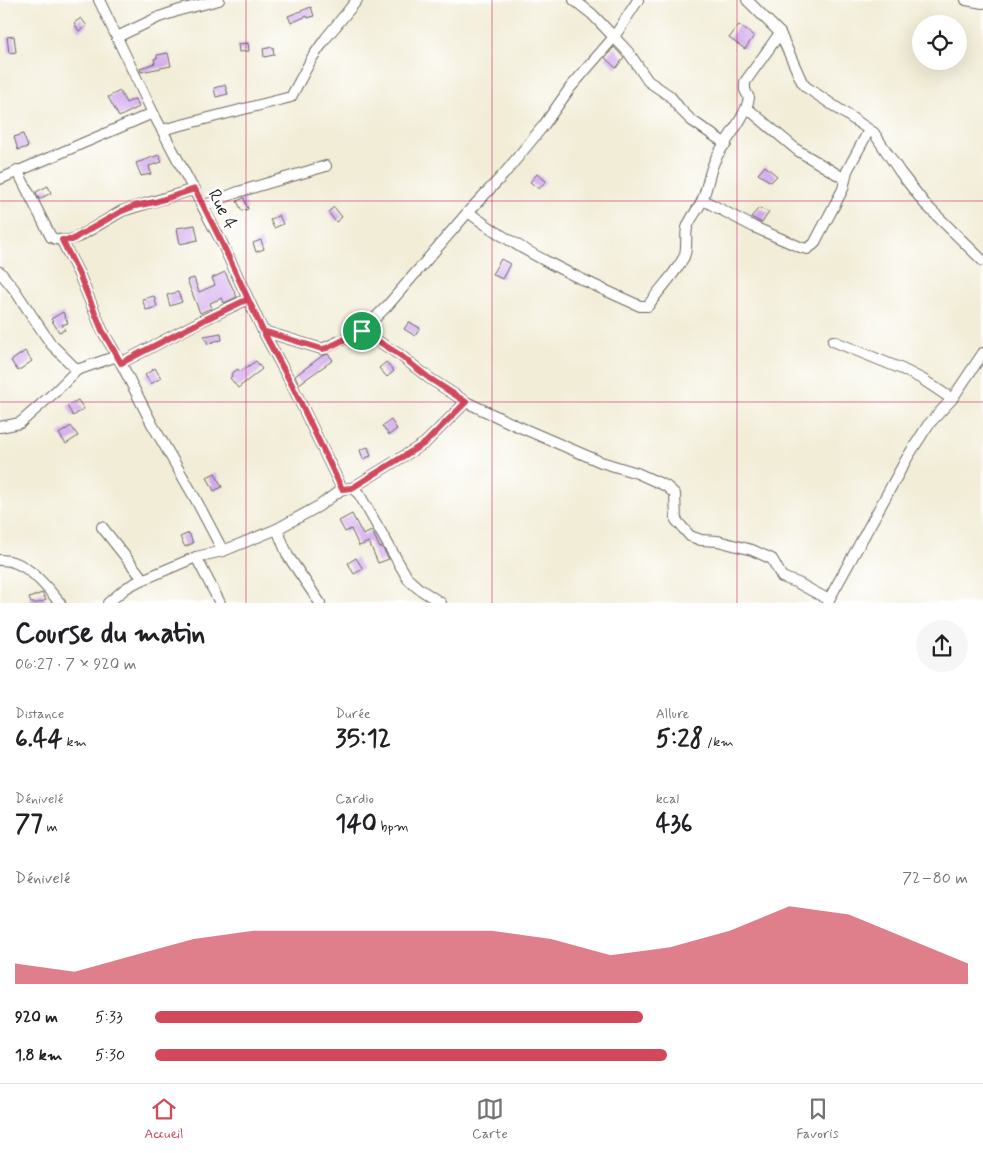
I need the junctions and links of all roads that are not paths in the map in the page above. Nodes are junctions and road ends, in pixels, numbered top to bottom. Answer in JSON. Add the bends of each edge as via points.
{"nodes":[{"id":1,"x":99,"y":0,"type":"edge"},
{"id":2,"x":218,"y":0,"type":"edge"},
{"id":3,"x":357,"y":0,"type":"edge"},
{"id":4,"x":574,"y":0,"type":"edge"},
{"id":5,"x":638,"y":0,"type":"edge"},
{"id":6,"x":747,"y":0,"type":"edge"},
{"id":7,"x":966,"y":0,"type":"edge"},
{"id":8,"x":983,"y":3,"type":"edge"},
{"id":9,"x":780,"y":33,"type":"junction"},
{"id":10,"x":117,"y":37,"type":"junction"},
{"id":11,"x":614,"y":37,"type":"junction"},
{"id":12,"x":747,"y":108,"type":"junction"},
{"id":13,"x":153,"y":112,"type":"junction"},
{"id":14,"x":162,"y":130,"type":"junction"},
{"id":15,"x":868,"y":130,"type":"junction"},
{"id":16,"x":726,"y":144,"type":"junction"},
{"id":17,"x":326,"y":166,"type":"dead end"},
{"id":18,"x":17,"y":170,"type":"junction"},
{"id":19,"x":0,"y":179,"type":"edge"},
{"id":20,"x":845,"y":179,"type":"junction"},
{"id":21,"x":195,"y":189,"type":"junction"},
{"id":22,"x":703,"y":200,"type":"junction"},
{"id":23,"x":203,"y":206,"type":"junction"},
{"id":24,"x":468,"y":212,"type":"junction"},
{"id":25,"x":62,"y":240,"type":"junction"},
{"id":26,"x":983,"y":260,"type":"edge"},
{"id":27,"x":0,"y":272,"type":"edge"},
{"id":28,"x":248,"y":299,"type":"junction"},
{"id":29,"x":263,"y":331,"type":"junction"},
{"id":30,"x":362,"y":331,"type":"junction"},
{"id":31,"x":832,"y":341,"type":"dead end"},
{"id":32,"x":983,"y":353,"type":"edge"},
{"id":33,"x":119,"y":359,"type":"junction"},
{"id":34,"x":77,"y":370,"type":"junction"},
{"id":35,"x":952,"y":399,"type":"junction"},
{"id":36,"x":466,"y":402,"type":"junction"},
{"id":37,"x":0,"y":426,"type":"edge"},
{"id":38,"x":347,"y":488,"type":"junction"},
{"id":39,"x":102,"y":527,"type":"dead end"},
{"id":40,"x":276,"y":529,"type":"junction"},
{"id":41,"x":223,"y":551,"type":"junction"},
{"id":42,"x":196,"y":557,"type":"junction"},
{"id":43,"x":0,"y":560,"type":"edge"},
{"id":44,"x":143,"y":579,"type":"junction"},
{"id":45,"x":828,"y":601,"type":"edge"},
{"id":46,"x":60,"y":603,"type":"edge"},
{"id":47,"x":108,"y":603,"type":"edge"},
{"id":48,"x":220,"y":603,"type":"edge"},
{"id":49,"x":320,"y":603,"type":"edge"},
{"id":50,"x":441,"y":603,"type":"edge"}],
"edges":[{"from":1,"to":10,"type":"street","name":"Rue 4"},
{"from":2,"to":10,"type":"street","via":[[173,12]]},
{"from":3,"to":14,"type":"street","via":[[312,58],[291,97]]},
{"from":4,"to":11,"type":"street"},
{"from":5,"to":11,"type":"street"},
{"from":6,"to":9,"type":"street"},
{"from":7,"to":8,"type":"street"},
{"from":9,"to":12,"type":"street","via":[[745,82],[749,98]]},
{"from":9,"to":15,"type":"street","via":[[806,87]]},
{"from":10,"to":13,"type":"street","name":"Rue 4"},
{"from":11,"to":16,"type":"street","via":[[648,81],[670,96],[691,120]]},
{"from":11,"to":24,"type":"street","via":[[504,174]]},
{"from":12,"to":16,"type":"street"},
{"from":12,"to":20,"type":"street","via":[[797,150]]},
{"from":13,"to":14,"type":"street","name":"Rue 4"},
{"from":13,"to":18,"type":"street"},
{"from":14,"to":21,"type":"street","name":"Rue 4"},
{"from":15,"to":20,"type":"street"},
{"from":15,"to":26,"type":"street","via":[[880,140],[925,204]]},
{"from":16,"to":22,"type":"street","via":[[716,158]]},
{"from":17,"to":23,"type":"street"},
{"from":18,"to":19,"type":"street"},
{"from":18,"to":25,"type":"street","via":[[51,237]]},
{"from":20,"to":22,"type":"street","via":[[844,190],[814,244],[807,249],[754,227]]},
{"from":21,"to":23,"type":"street","name":"Rue 4"},
{"from":21,"to":25,"type":"street","via":[[135,206],[72,240]]},
{"from":22,"to":24,"type":"street","via":[[687,230],[683,258],[669,281],[645,307],[530,254]]},
{"from":23,"to":28,"type":"street","name":"Rue 4"},
{"from":24,"to":30,"type":"street"},
{"from":25,"to":33,"type":"street","via":[[102,330]]},
{"from":27,"to":34,"type":"street","via":[[51,344]]},
{"from":28,"to":29,"type":"street","name":"Rue 4"},
{"from":28,"to":33,"type":"street"},
{"from":29,"to":30,"type":"street","via":[[322,349]]},
{"from":29,"to":38,"type":"street","name":"Rue 4"},
{"from":30,"to":36,"type":"street"},
{"from":31,"to":35,"type":"street","via":[[902,369]]},
{"from":32,"to":35,"type":"street"},
{"from":33,"to":34,"type":"street"},
{"from":33,"to":41,"type":"street"},
{"from":34,"to":37,"type":"street","via":[[20,423]]},
{"from":35,"to":45,"type":"street","via":[[928,425],[907,458]]},
{"from":36,"to":38,"type":"street","via":[[425,443]]},
{"from":36,"to":45,"type":"street","via":[[602,462],[666,486],[674,494],[676,520],[690,536],[718,541],[772,559],[782,578],[803,585]]},
{"from":38,"to":40,"type":"street"},
{"from":38,"to":50,"type":"street","name":"Rue 4","via":[[359,494],[408,579]]},
{"from":39,"to":44,"type":"street"},
{"from":40,"to":41,"type":"street"},
{"from":40,"to":49,"type":"street","via":[[288,556]]},
{"from":41,"to":42,"type":"street"},
{"from":42,"to":44,"type":"street"},
{"from":42,"to":48,"type":"street"},
{"from":43,"to":46,"type":"street","via":[[10,559],[28,570]]},
{"from":44,"to":47,"type":"street"}]}
